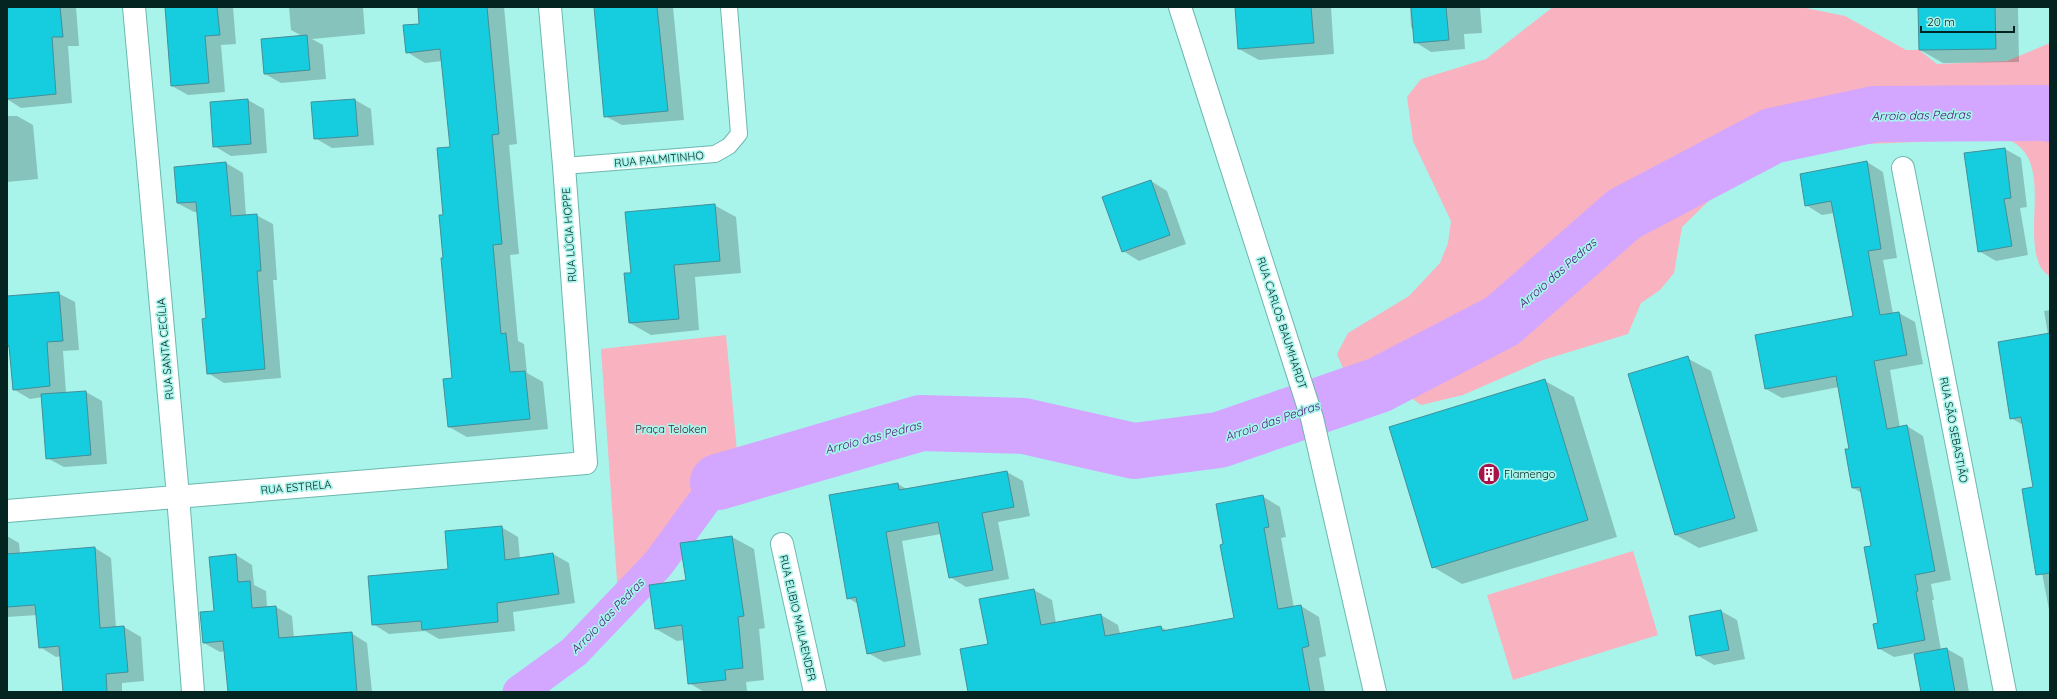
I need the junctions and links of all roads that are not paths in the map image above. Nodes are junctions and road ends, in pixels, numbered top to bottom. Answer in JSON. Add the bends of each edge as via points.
{"nodes":[{"id":1,"x":134,"y":7,"type":"edge"},
{"id":2,"x":550,"y":7,"type":"edge"},
{"id":3,"x":729,"y":7,"type":"edge"},
{"id":4,"x":1180,"y":7,"type":"edge"},
{"id":5,"x":564,"y":166,"type":"junction"},
{"id":6,"x":1903,"y":168,"type":"dead end"},
{"id":7,"x":586,"y":463,"type":"joint"},
{"id":8,"x":178,"y":496,"type":"junction"},
{"id":9,"x":7,"y":511,"type":"edge"},
{"id":10,"x":782,"y":544,"type":"dead end"},
{"id":11,"x":193,"y":692,"type":"edge"},
{"id":12,"x":815,"y":692,"type":"edge"},
{"id":13,"x":1375,"y":692,"type":"edge"},
{"id":14,"x":2004,"y":692,"type":"edge"}],
"edges":[{"from":1,"to":8,"type":"street","name":"RUA SANTA CECÍLIA"},
{"from":2,"to":5,"type":"street","name":"RUA LÚCIA HOPPE"},
{"from":3,"to":5,"type":"lane","name":"RUA PALMITINHO","via":[[739,134],[729,146],[715,154]]},
{"from":4,"to":13,"type":"street","name":"RUA CARLOS BAUMHARDT","via":[[1312,418]]},
{"from":5,"to":7,"type":"street","name":"RUA LÚCIA HOPPE"},
{"from":6,"to":14,"type":"street","name":"RUA SÃO SEBASTIÃO"},
{"from":7,"to":8,"type":"street","name":"RUA ESTRELA"},
{"from":8,"to":9,"type":"street","name":"RUA ESTRELA"},
{"from":8,"to":11,"type":"street","name":"RUA SANTA CECÍLIA"},
{"from":10,"to":12,"type":"street","name":"RUA ELIBIO MAILAENDER"}]}
